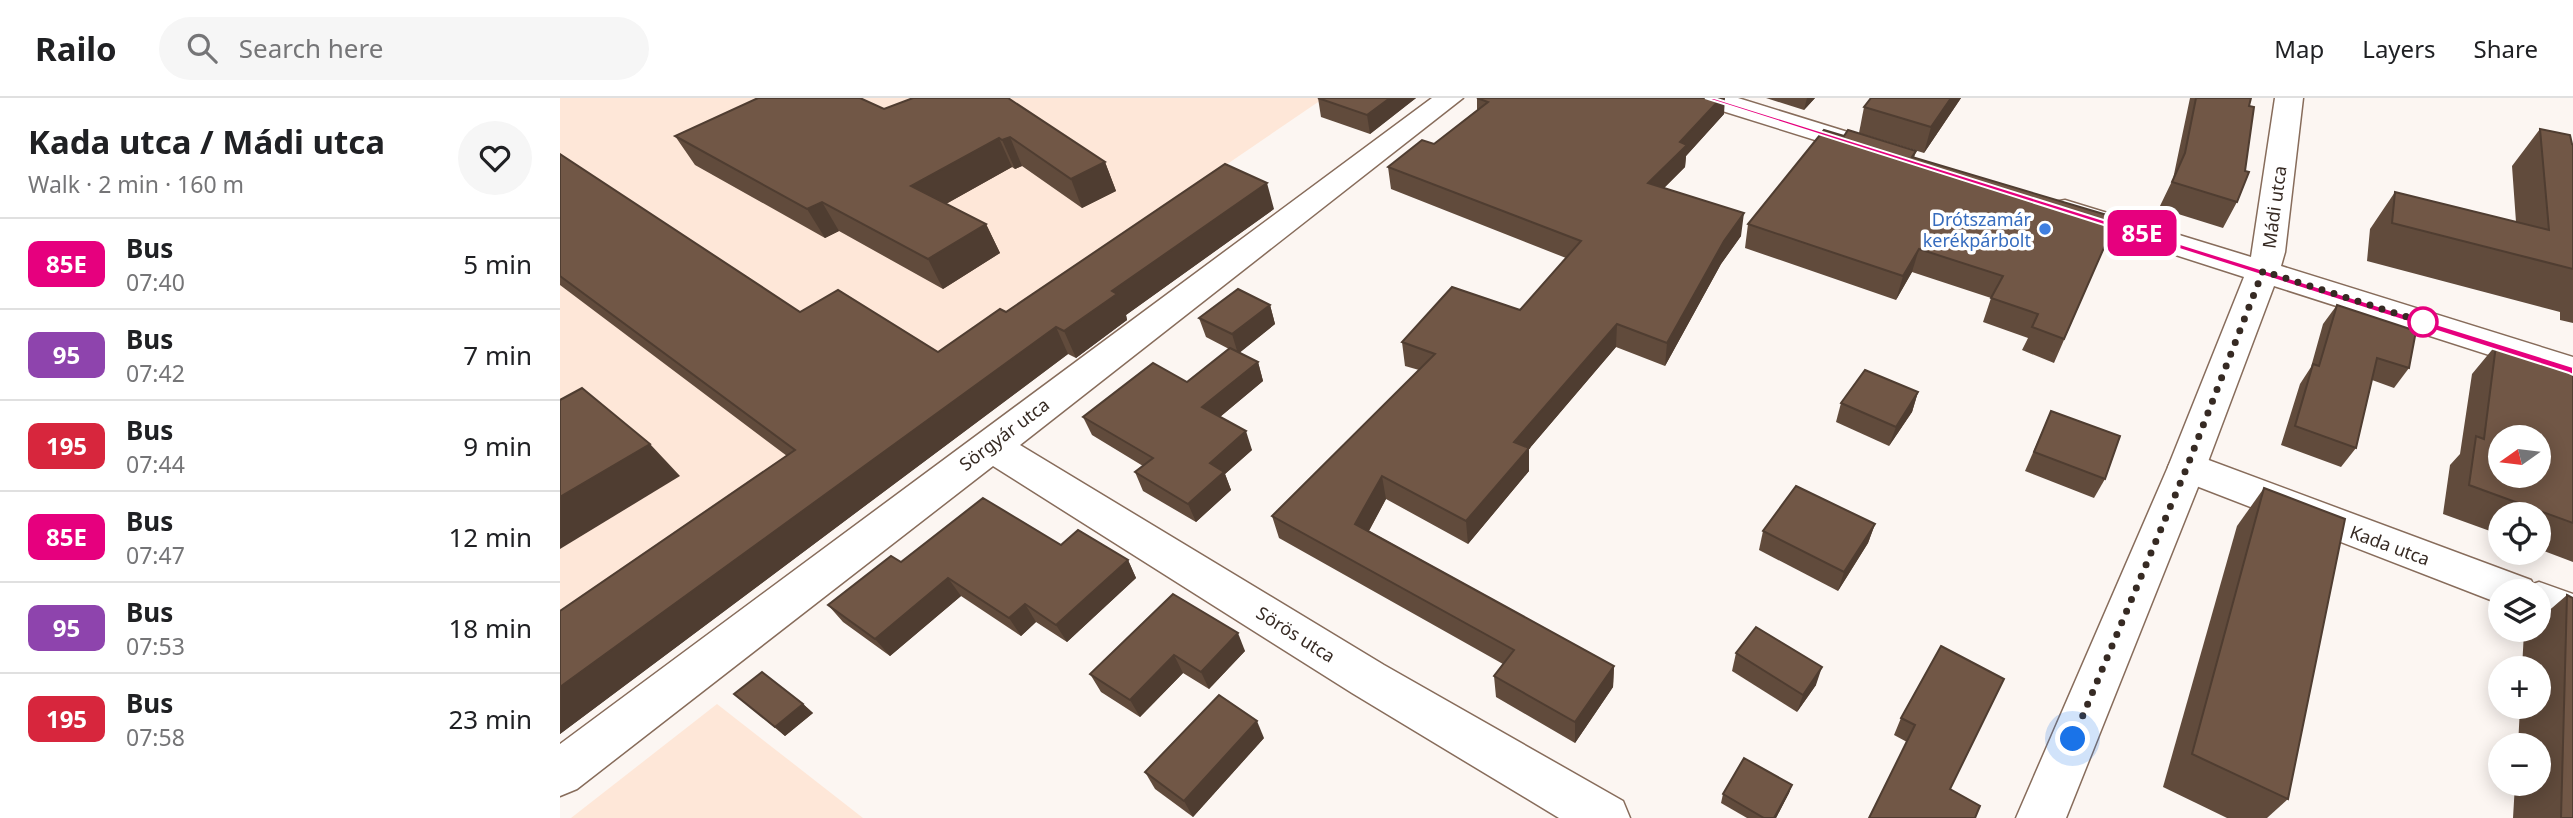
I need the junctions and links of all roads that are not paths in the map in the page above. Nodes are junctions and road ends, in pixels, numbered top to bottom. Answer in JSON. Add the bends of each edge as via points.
{"nodes":[{"id":1,"x":1449,"y":98,"type":"edge"},
{"id":2,"x":1710,"y":98,"type":"edge"},
{"id":3,"x":2289,"y":98,"type":"edge"},
{"id":4,"x":1894,"y":156,"type":"edge"},
{"id":5,"x":2039,"y":201,"type":"edge"},
{"id":6,"x":2263,"y":271,"type":"junction"},
{"id":7,"x":2573,"y":370,"type":"edge"},
{"id":8,"x":990,"y":444,"type":"junction"},
{"id":9,"x":2187,"y":467,"type":"junction"},
{"id":10,"x":2488,"y":581,"type":"edge"},
{"id":11,"x":2551,"y":605,"type":"edge"},
{"id":12,"x":2573,"y":613,"type":"edge"},
{"id":13,"x":560,"y":772,"type":"edge"},
{"id":14,"x":2045,"y":816,"type":"edge"},
{"id":15,"x":1605,"y":818,"type":"edge"}],
"edges":[{"from":1,"to":8,"type":"street","name":"Sörgyár utca"},
{"from":2,"to":4,"type":"street"},
{"from":3,"to":6,"type":"street","name":"Mádi utca"},
{"from":5,"to":6,"type":"street"},
{"from":6,"to":7,"type":"street"},
{"from":6,"to":9,"type":"street","name":"Mádi utca"},
{"from":8,"to":13,"type":"street","name":"Sörgyár utca"},
{"from":8,"to":15,"type":"street","name":"Sörös utca","via":[[1368,679]]},
{"from":9,"to":10,"type":"street","name":"Kada utca"},
{"from":9,"to":14,"type":"street","name":"Mádi utca"},
{"from":11,"to":12,"type":"street"}]}
